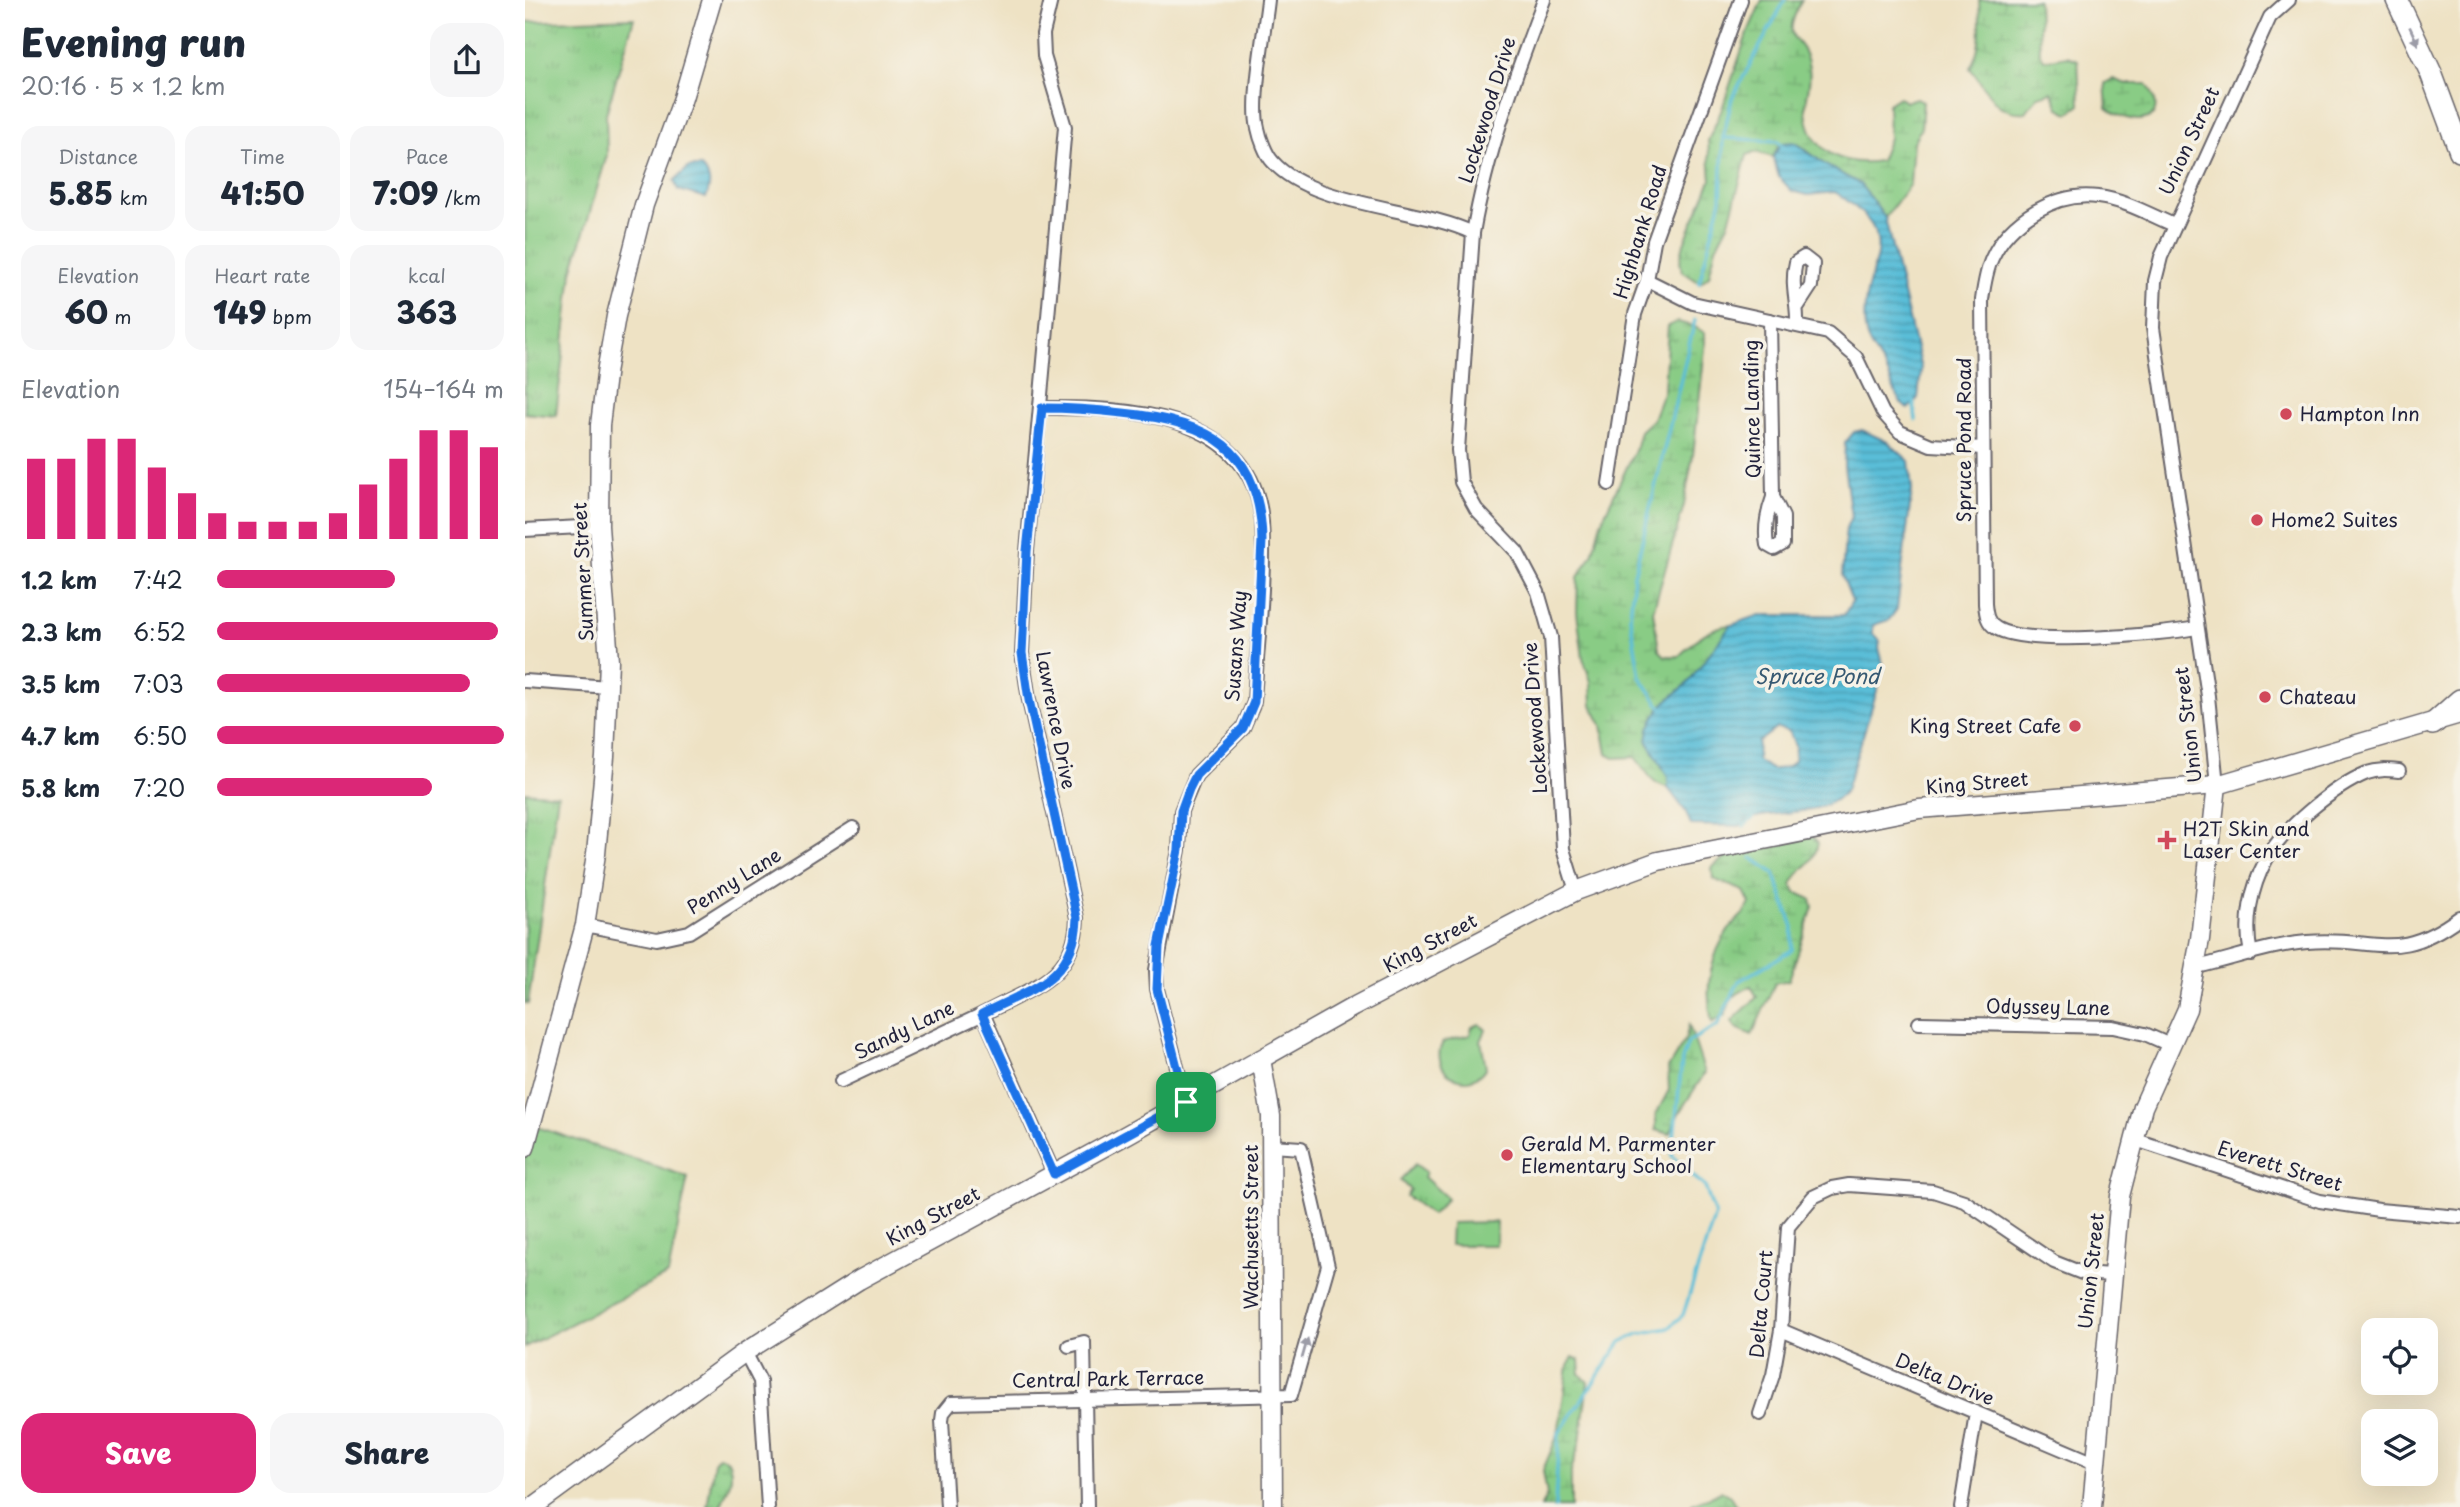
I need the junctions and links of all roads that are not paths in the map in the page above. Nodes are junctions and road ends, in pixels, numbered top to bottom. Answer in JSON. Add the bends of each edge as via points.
{"nodes":[{"id":1,"x":712,"y":0,"type":"edge"},
{"id":2,"x":1051,"y":0,"type":"edge"},
{"id":3,"x":1268,"y":0,"type":"edge"},
{"id":4,"x":1544,"y":0,"type":"edge"},
{"id":5,"x":1741,"y":0,"type":"edge"},
{"id":6,"x":2289,"y":0,"type":"edge"},
{"id":7,"x":2397,"y":0,"type":"edge"},
{"id":8,"x":2431,"y":72,"type":"junction"},
{"id":9,"x":2460,"y":150,"type":"edge"},
{"id":10,"x":2460,"y":167,"type":"edge"},
{"id":11,"x":2174,"y":225,"type":"junction"},
{"id":12,"x":1473,"y":233,"type":"junction"},
{"id":13,"x":1647,"y":280,"type":"junction"},
{"id":14,"x":1798,"y":306,"type":"dead end"},
{"id":15,"x":1770,"y":320,"type":"junction"},
{"id":16,"x":1797,"y":324,"type":"junction"},
{"id":17,"x":1042,"y":408,"type":"junction"},
{"id":18,"x":1983,"y":448,"type":"junction"},
{"id":19,"x":1609,"y":484,"type":"dead end"},
{"id":20,"x":1773,"y":497,"type":"dead end"},
{"id":21,"x":599,"y":526,"type":"junction"},
{"id":22,"x":525,"y":530,"type":"edge"},
{"id":23,"x":2196,"y":628,"type":"junction"},
{"id":24,"x":525,"y":681,"type":"edge"},
{"id":25,"x":609,"y":687,"type":"junction"},
{"id":26,"x":2460,"y":700,"type":"edge"},
{"id":27,"x":2460,"y":717,"type":"edge"},
{"id":28,"x":2433,"y":724,"type":"junction"},
{"id":29,"x":2399,"y":771,"type":"dead end"},
{"id":30,"x":2217,"y":785,"type":"junction"},
{"id":31,"x":853,"y":828,"type":"dead end"},
{"id":32,"x":1576,"y":891,"type":"junction"},
{"id":33,"x":2460,"y":918,"type":"edge"},
{"id":34,"x":585,"y":925,"type":"junction"},
{"id":35,"x":2251,"y":954,"type":"junction"},
{"id":36,"x":2197,"y":967,"type":"junction"},
{"id":37,"x":982,"y":1014,"type":"junction"},
{"id":38,"x":1919,"y":1023,"type":"dead end"},
{"id":39,"x":2172,"y":1046,"type":"junction"},
{"id":40,"x":1261,"y":1059,"type":"junction"},
{"id":41,"x":841,"y":1081,"type":"dead end"},
{"id":42,"x":1186,"y":1102,"type":"junction"},
{"id":43,"x":2133,"y":1139,"type":"junction"},
{"id":44,"x":1272,"y":1146,"type":"junction"},
{"id":45,"x":525,"y":1148,"type":"edge"},
{"id":46,"x":1054,"y":1174,"type":"junction"},
{"id":47,"x":2460,"y":1217,"type":"edge"},
{"id":48,"x":2111,"y":1275,"type":"junction"},
{"id":49,"x":1781,"y":1330,"type":"junction"},
{"id":50,"x":1069,"y":1346,"type":"dead end"},
{"id":51,"x":745,"y":1352,"type":"junction"},
{"id":52,"x":1272,"y":1396,"type":"junction"},
{"id":53,"x":1087,"y":1399,"type":"junction"},
{"id":54,"x":1976,"y":1413,"type":"junction"},
{"id":55,"x":1760,"y":1414,"type":"dead end"},
{"id":56,"x":2095,"y":1463,"type":"junction"},
{"id":57,"x":533,"y":1507,"type":"edge"},
{"id":58,"x":768,"y":1507,"type":"edge"},
{"id":59,"x":947,"y":1507,"type":"edge"},
{"id":60,"x":1087,"y":1507,"type":"edge"},
{"id":61,"x":1273,"y":1507,"type":"edge"},
{"id":62,"x":1961,"y":1507,"type":"edge"},
{"id":63,"x":2092,"y":1507,"type":"edge"}],
"edges":[{"from":1,"to":21,"type":"main road","name":"Summer Street","via":[[648,192],[616,316],[600,425]]},
{"from":2,"to":17,"type":"street","name":"Lawrence Drive","via":[[1043,34],[1045,56],[1065,127]]},
{"from":3,"to":12,"type":"street","via":[[1257,127],[1271,161],[1292,178],[1329,193],[1452,222]]},
{"from":4,"to":12,"type":"street","name":"Lockewood Drive","via":[[1495,140]]},
{"from":5,"to":13,"type":"street","name":"Highbank Road","via":[[1654,241]]},
{"from":6,"to":11,"type":"street","name":"Union Street","via":[[2270,17]]},
{"from":7,"to":8,"type":"highway","one_way":true},
{"from":8,"to":9,"type":"highway"},
{"from":8,"to":10,"type":"highway"},
{"from":11,"to":18,"type":"street","name":"Spruce Pond Road","via":[[2111,199],[2075,197],[2035,212],[2001,242],[1991,260],[1982,300]]},
{"from":11,"to":23,"type":"street","name":"Union Street","via":[[2155,281],[2153,328]]},
{"from":12,"to":32,"type":"street","name":"Lockewood Drive","via":[[1458,450],[1461,482],[1476,509],[1517,552],[1538,592],[1551,636],[1563,849]]},
{"from":13,"to":15,"type":"street","via":[[1682,299]]},
{"from":13,"to":19,"type":"street","name":"Highbank Road","via":[[1635,314]]},
{"from":14,"to":16,"type":"street"},
{"from":15,"to":16,"type":"street"},
{"from":15,"to":20,"type":"street","name":"Quince Landing"},
{"from":16,"to":18,"type":"street","via":[[1828,333],[1850,350],[1882,413],[1900,432],[1931,445]]},
{"from":17,"to":37,"type":"street","name":"Lawrence Drive","via":[[1022,653],[1077,918],[1077,939],[1053,977]]},
{"from":17,"to":42,"type":"street","name":"Susans Way","via":[[1167,417],[1197,428],[1242,463],[1262,519],[1254,702],[1243,728],[1196,775],[1189,789],[1181,811],[1179,850],[1157,958],[1157,989]]},
{"from":18,"to":23,"type":"street","name":"Spruce Pond Road","via":[[1985,604],[1988,620],[1996,628],[2045,638]]},
{"from":21,"to":22,"type":"street"},
{"from":21,"to":25,"type":"main road","name":"Summer Street"},
{"from":23,"to":30,"type":"street","name":"Union Street"},
{"from":24,"to":25,"type":"street"},
{"from":25,"to":34,"type":"main road","name":"Summer Street"},
{"from":26,"to":28,"type":"highway"},
{"from":27,"to":28,"type":"highway"},
{"from":28,"to":30,"type":"main road","name":"King Street"},
{"from":29,"to":35,"type":"street","via":[[2376,771],[2339,790],[2271,851],[2250,908]]},
{"from":30,"to":32,"type":"main road","name":"King Street","via":[[1919,809],[1658,861]]},
{"from":30,"to":36,"type":"main road","name":"Union Street"},
{"from":31,"to":34,"type":"street","name":"Penny Lane","via":[[689,932],[657,939]]},
{"from":32,"to":40,"type":"main road","name":"King Street"},
{"from":33,"to":35,"type":"street","via":[[2436,935],[2407,945],[2308,942]]},
{"from":34,"to":45,"type":"main road","name":"Summer Street"},
{"from":35,"to":36,"type":"street"},
{"from":36,"to":39,"type":"main road","name":"Union Street"},
{"from":37,"to":41,"type":"street","name":"Sandy Lane"},
{"from":37,"to":46,"type":"street"},
{"from":38,"to":39,"type":"street","name":"Odyssey Lane","via":[[2113,1027]]},
{"from":39,"to":43,"type":"main road","name":"Union Street"},
{"from":40,"to":42,"type":"main road","name":"King Street"},
{"from":40,"to":44,"type":"main road","name":"Wachusetts Street"},
{"from":42,"to":46,"type":"main road","name":"King Street"},
{"from":43,"to":47,"type":"street","name":"Everett Street","via":[[2320,1201]]},
{"from":43,"to":48,"type":"main road","name":"Union Street","via":[[2120,1196]]},
{"from":44,"to":52,"type":"main road","name":"Wachusetts Street"},
{"from":52,"to":44,"type":"street","one_way":true,"via":[[1291,1395],[1328,1266],[1301,1148]]},
{"from":46,"to":51,"type":"main road","name":"King Street","via":[[859,1280]]},
{"from":48,"to":49,"type":"street","name":"Delta Court","via":[[2089,1275],[2054,1262],[1963,1201],[1933,1191],[1849,1185],[1813,1197],[1797,1214],[1785,1238]]},
{"from":48,"to":56,"type":"main road","name":"Union Street"},
{"from":49,"to":54,"type":"street","name":"Delta Drive"},
{"from":49,"to":55,"type":"street","name":"Delta Court"},
{"from":50,"to":53,"type":"street","via":[[1084,1342]]},
{"from":51,"to":57,"type":"main road","name":"King Street"},
{"from":51,"to":58,"type":"street","via":[[760,1381]]},
{"from":52,"to":53,"type":"street","name":"Central Park Terrace"},
{"from":52,"to":61,"type":"main road","name":"Wachusetts Street"},
{"from":53,"to":59,"type":"street","name":"Central Park Terrace","via":[[958,1401],[946,1407],[942,1420]]},
{"from":53,"to":60,"type":"street"},
{"from":54,"to":56,"type":"street","name":"Delta Drive"},
{"from":54,"to":62,"type":"street"},
{"from":56,"to":63,"type":"main road","name":"Union Street"}]}
